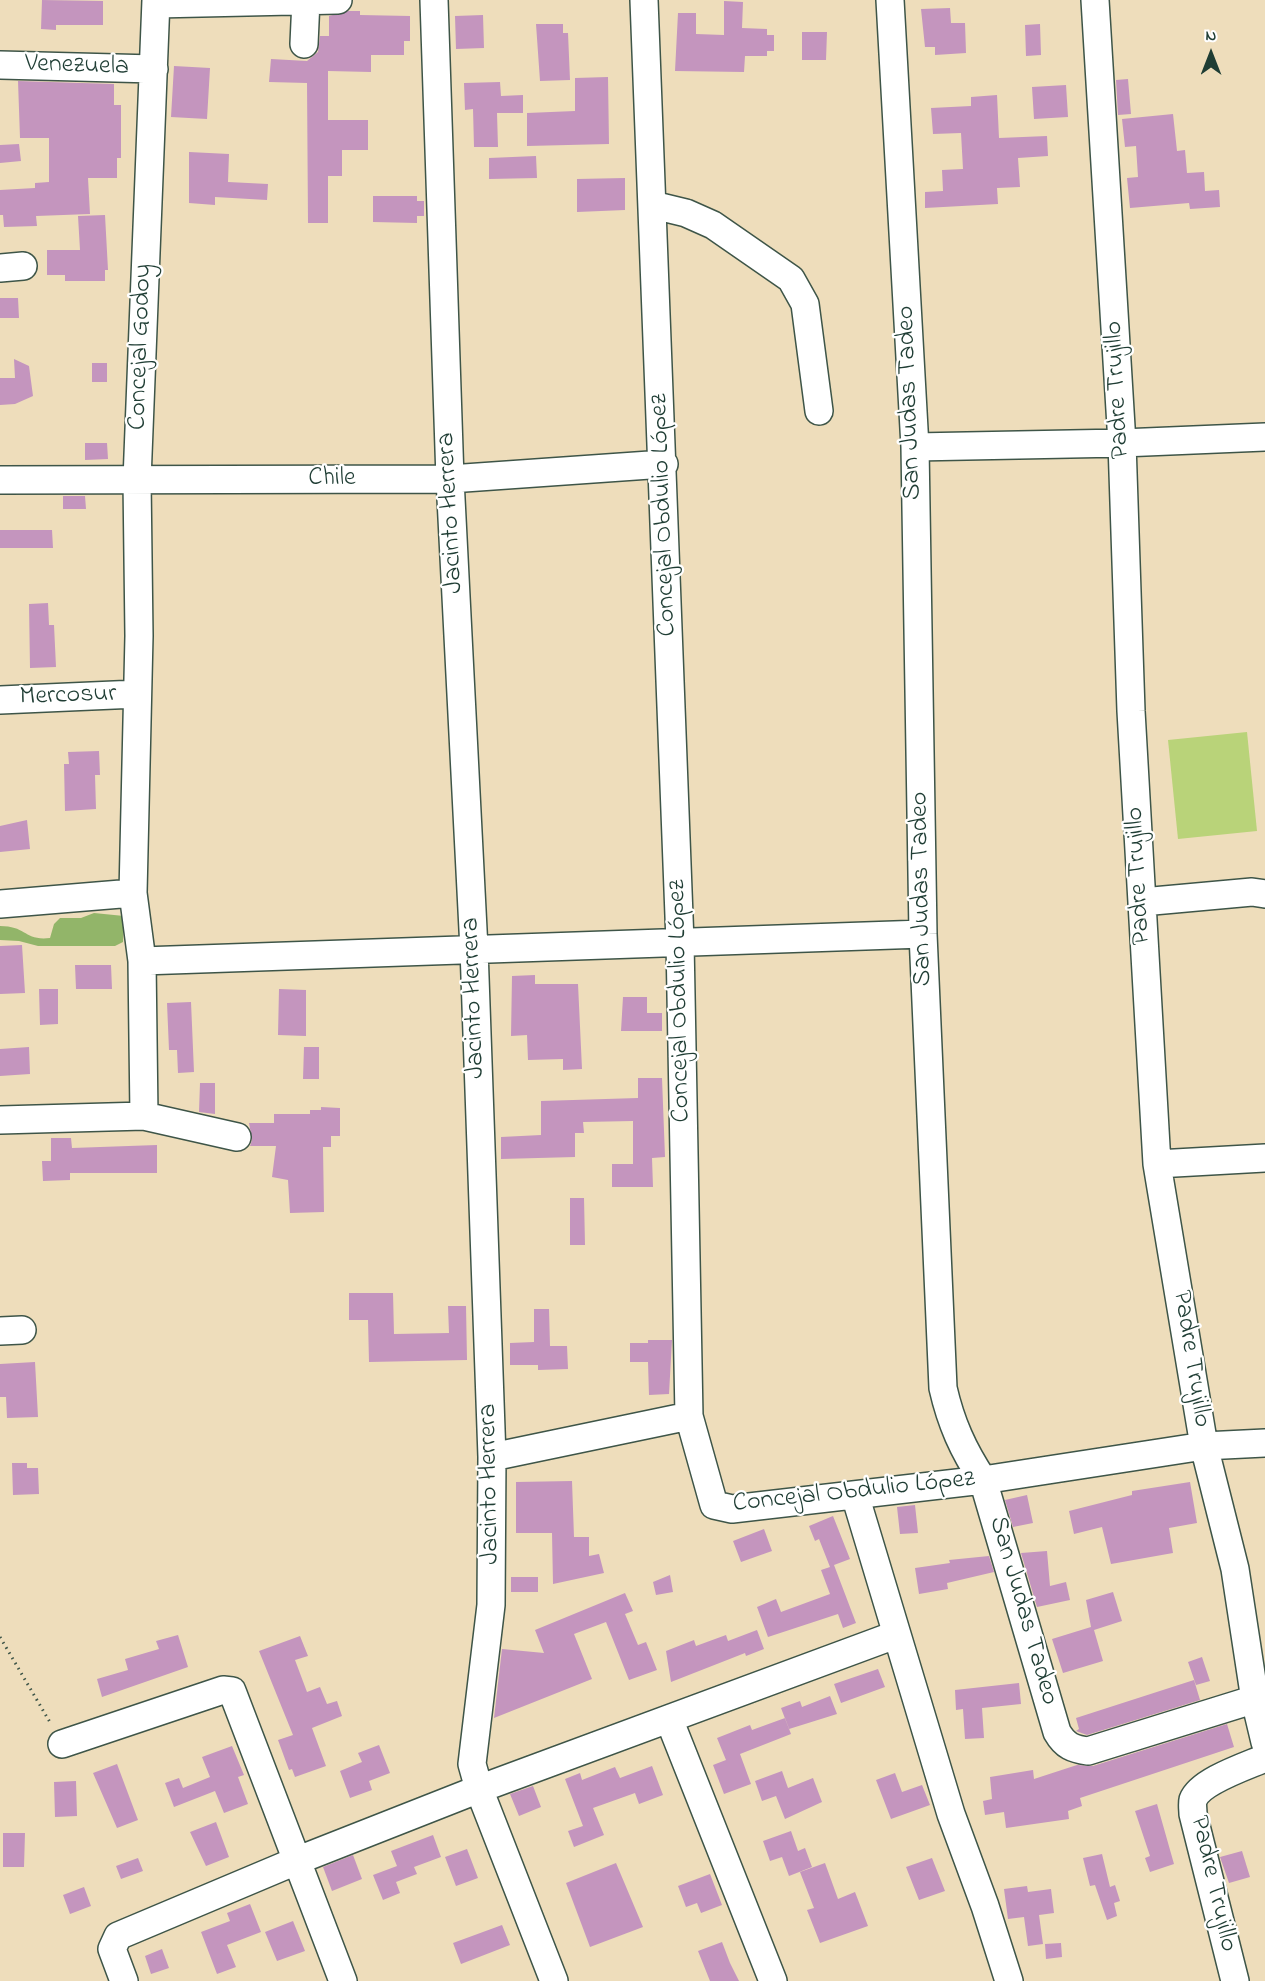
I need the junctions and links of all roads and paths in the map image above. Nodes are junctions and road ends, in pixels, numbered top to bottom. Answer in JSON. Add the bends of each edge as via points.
{"nodes":[{"id":1,"x":338,"y":0,"type":"edge"},
{"id":2,"x":434,"y":0,"type":"edge"},
{"id":3,"x":644,"y":0,"type":"edge"},
{"id":4,"x":890,"y":0,"type":"edge"},
{"id":5,"x":1095,"y":0,"type":"edge"},
{"id":6,"x":306,"y":1,"type":"edge"},
{"id":7,"x":156,"y":2,"type":"edge"},
{"id":8,"x":304,"y":44,"type":"dead end"},
{"id":9,"x":0,"y":65,"type":"edge"},
{"id":10,"x":154,"y":69,"type":"junction"},
{"id":11,"x":653,"y":205,"type":"junction"},
{"id":12,"x":819,"y":411,"type":"dead end"},
{"id":13,"x":1265,"y":437,"type":"edge"},
{"id":14,"x":1122,"y":444,"type":"junction"},
{"id":15,"x":915,"y":447,"type":"junction"},
{"id":16,"x":664,"y":464,"type":"junction"},
{"id":17,"x":450,"y":479,"type":"junction"},
{"id":18,"x":0,"y":480,"type":"edge"},
{"id":19,"x":137,"y":480,"type":"junction"},
{"id":20,"x":137,"y":694,"type":"junction"},
{"id":21,"x":0,"y":700,"type":"edge"},
{"id":22,"x":133,"y":893,"type":"junction"},
{"id":23,"x":1265,"y":894,"type":"edge"},
{"id":24,"x":1142,"y":902,"type":"junction"},
{"id":25,"x":0,"y":904,"type":"edge"},
{"id":26,"x":923,"y":934,"type":"junction"},
{"id":27,"x":680,"y":942,"type":"junction"},
{"id":28,"x":474,"y":949,"type":"junction"},
{"id":29,"x":142,"y":961,"type":"junction"},
{"id":30,"x":144,"y":1116,"type":"junction"},
{"id":31,"x":0,"y":1120,"type":"edge"},
{"id":32,"x":237,"y":1137,"type":"dead end"},
{"id":33,"x":1265,"y":1158,"type":"edge"},
{"id":34,"x":1157,"y":1164,"type":"junction"},
{"id":35,"x":689,"y":1416,"type":"junction"},
{"id":36,"x":1265,"y":1443,"type":"edge"},
{"id":37,"x":1204,"y":1446,"type":"junction"},
{"id":38,"x":492,"y":1457,"type":"junction"},
{"id":39,"x":983,"y":1480,"type":"junction"},
{"id":40,"x":855,"y":1495,"type":"junction"},
{"id":41,"x":895,"y":1635,"type":"junction"},
{"id":42,"x":0,"y":1637,"type":"edge"},
{"id":43,"x":1260,"y":1698,"type":"edge"},
{"id":44,"x":669,"y":1719,"type":"junction"},
{"id":45,"x":1265,"y":1742,"type":"edge"},
{"id":46,"x":62,"y":1744,"type":"joint"},
{"id":47,"x":1265,"y":1758,"type":"edge"},
{"id":48,"x":478,"y":1789,"type":"junction"},
{"id":49,"x":296,"y":1861,"type":"junction"},
{"id":50,"x":1005,"y":1978,"type":"edge"},
{"id":51,"x":124,"y":1981,"type":"edge"},
{"id":52,"x":343,"y":1981,"type":"edge"},
{"id":53,"x":554,"y":1981,"type":"edge"},
{"id":54,"x":773,"y":1981,"type":"edge"},
{"id":55,"x":1235,"y":1981,"type":"edge"}],
"edges":[{"from":1,"to":6,"type":"street"},
{"from":2,"to":17,"type":"street","name":"Jacinto Herrera"},
{"from":3,"to":11,"type":"street","name":"Concejal Obdulio López"},
{"from":4,"to":15,"type":"street","name":"San Judas Tadeo"},
{"from":5,"to":14,"type":"street","name":"Padre Trujillo"},
{"from":6,"to":7,"type":"street"},
{"from":6,"to":8,"type":"street"},
{"from":7,"to":10,"type":"street","name":"Concejal Godoy"},
{"from":9,"to":10,"type":"street","name":"Venezuela"},
{"from":10,"to":19,"type":"street","name":"Concejal Godoy"},
{"from":11,"to":12,"type":"street","via":[[713,225],[791,279],[805,304]]},
{"from":11,"to":16,"type":"street","name":"Concejal Obdulio López"},
{"from":13,"to":14,"type":"street"},
{"from":14,"to":15,"type":"street"},
{"from":14,"to":24,"type":"street","name":"Padre Trujillo"},
{"from":15,"to":26,"type":"street","name":"San Judas Tadeo"},
{"from":16,"to":17,"type":"street","name":"Chile"},
{"from":16,"to":27,"type":"street","name":"Concejal Obdulio López"},
{"from":17,"to":19,"type":"street","name":"Chile"},
{"from":17,"to":28,"type":"street","name":"Jacinto Herrera"},
{"from":18,"to":19,"type":"street","name":"Chile"},
{"from":19,"to":20,"type":"street","name":"Concejal Godoy"},
{"from":20,"to":21,"type":"street","name":"Mercosur"},
{"from":20,"to":22,"type":"street","name":"Concejal Godoy"},
{"from":22,"to":25,"type":"street"},
{"from":22,"to":29,"type":"street","name":"Concejal Godoy"},
{"from":23,"to":24,"type":"street"},
{"from":24,"to":34,"type":"street","name":"Padre Trujillo"},
{"from":26,"to":27,"type":"street"},
{"from":26,"to":39,"type":"street","name":"San Judas Tadeo","via":[[943,1388],[963,1451]]},
{"from":27,"to":28,"type":"street"},
{"from":27,"to":35,"type":"street","name":"Concejal Obdulio López"},
{"from":28,"to":29,"type":"street"},
{"from":28,"to":38,"type":"street","name":"Jacinto Herrera"},
{"from":29,"to":30,"type":"street","name":"Concejal Godoy"},
{"from":30,"to":31,"type":"street"},
{"from":30,"to":32,"type":"street"},
{"from":33,"to":34,"type":"street"},
{"from":34,"to":37,"type":"street","name":"Padre Trujillo"},
{"from":35,"to":38,"type":"street"},
{"from":35,"to":40,"type":"street","name":"Concejal Obdulio López","via":[[714,1505],[732,1509]]},
{"from":36,"to":37,"type":"street","name":"Concejal Obdulio López"},
{"from":37,"to":39,"type":"street","name":"Concejal Obdulio López"},
{"from":37,"to":43,"type":"street","name":"Padre Trujillo","via":[[1235,1569]]},
{"from":38,"to":48,"type":"street","name":"Jacinto Herrera","via":[[490,1605],[472,1759]]},
{"from":39,"to":40,"type":"street","name":"Concejal Obdulio López"},
{"from":39,"to":43,"type":"street","name":"San Judas Tadeo","via":[[1064,1743],[1088,1751]]},
{"from":40,"to":41,"type":"street"},
{"from":41,"to":44,"type":"street"},
{"from":41,"to":50,"type":"street"},
{"from":42,"to":46,"type":"path"},
{"from":43,"to":45,"type":"street","name":"Padre Trujillo"},
{"from":44,"to":48,"type":"street"},
{"from":44,"to":54,"type":"street"},
{"from":46,"to":49,"type":"street","via":[[223,1690],[232,1691]]},
{"from":47,"to":55,"type":"street","name":"Padre Trujillo","via":[[1215,1780],[1193,1800],[1192,1814]]},
{"from":48,"to":49,"type":"street"},
{"from":48,"to":53,"type":"street","name":"Jacinto Herrera"},
{"from":49,"to":51,"type":"street","via":[[118,1936],[112,1949]]},
{"from":49,"to":52,"type":"street"}]}
